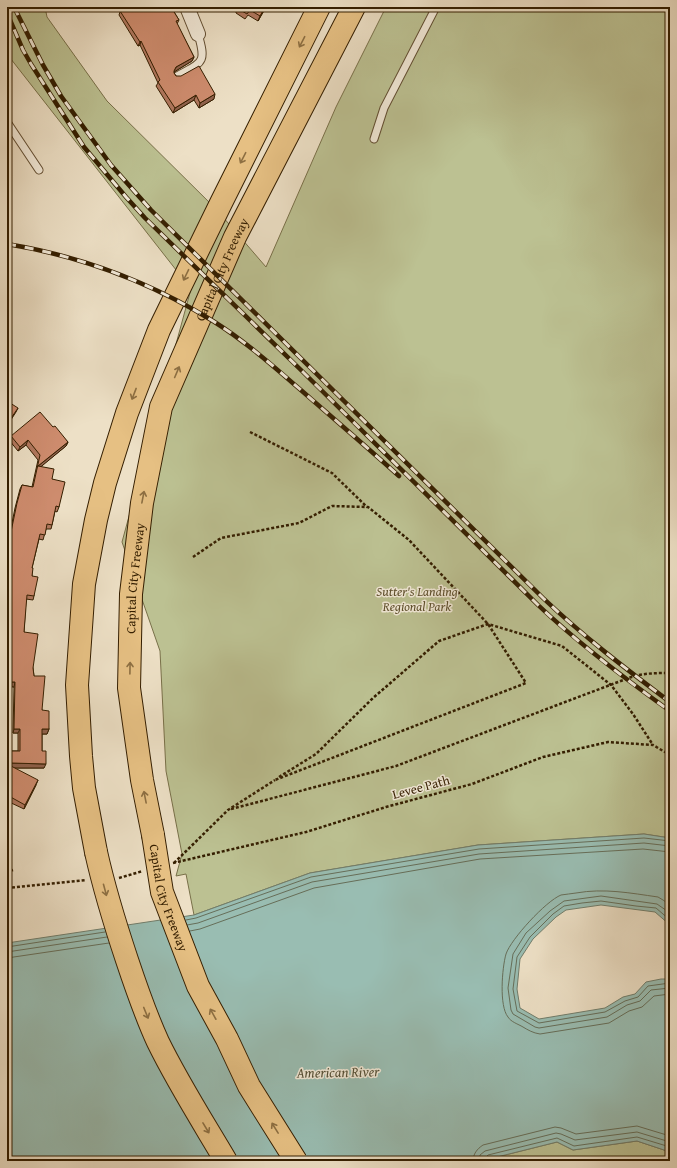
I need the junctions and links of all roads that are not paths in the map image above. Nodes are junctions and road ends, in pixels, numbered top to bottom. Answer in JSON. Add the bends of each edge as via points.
{"nodes":[{"id":1,"x":187,"y":7,"type":"edge"},
{"id":2,"x":319,"y":7,"type":"edge"},
{"id":3,"x":354,"y":7,"type":"edge"},
{"id":4,"x":436,"y":7,"type":"edge"},
{"id":5,"x":198,"y":34,"type":"joint"},
{"id":6,"x":177,"y":76,"type":"edge"},
{"id":7,"x":7,"y":122,"type":"edge"},
{"id":8,"x":374,"y":139,"type":"dead end"},
{"id":9,"x":39,"y":170,"type":"dead end"},
{"id":10,"x":226,"y":1161,"type":"edge"},
{"id":11,"x":296,"y":1161,"type":"edge"}],
"edges":[{"from":1,"to":5,"type":"street"},
{"from":2,"to":10,"type":"highway","one_way":true,"bridge":true,"via":[[159,330],[127,413],[105,483],[84,584],[77,685],[84,788],[96,852],[112,916],[146,1013],[183,1090]]},
{"from":11,"to":3,"type":"highway","name":"Capital City Freeway","one_way":true,"bridge":true,"via":[[249,1086],[198,986],[162,892],[129,688],[131,594],[142,502],[162,407],[235,237]]},
{"from":4,"to":8,"type":"lane","via":[[384,108]]},
{"from":5,"to":6,"type":"lane","via":[[202,57],[199,63]]},
{"from":7,"to":9,"type":"lane"}]}
